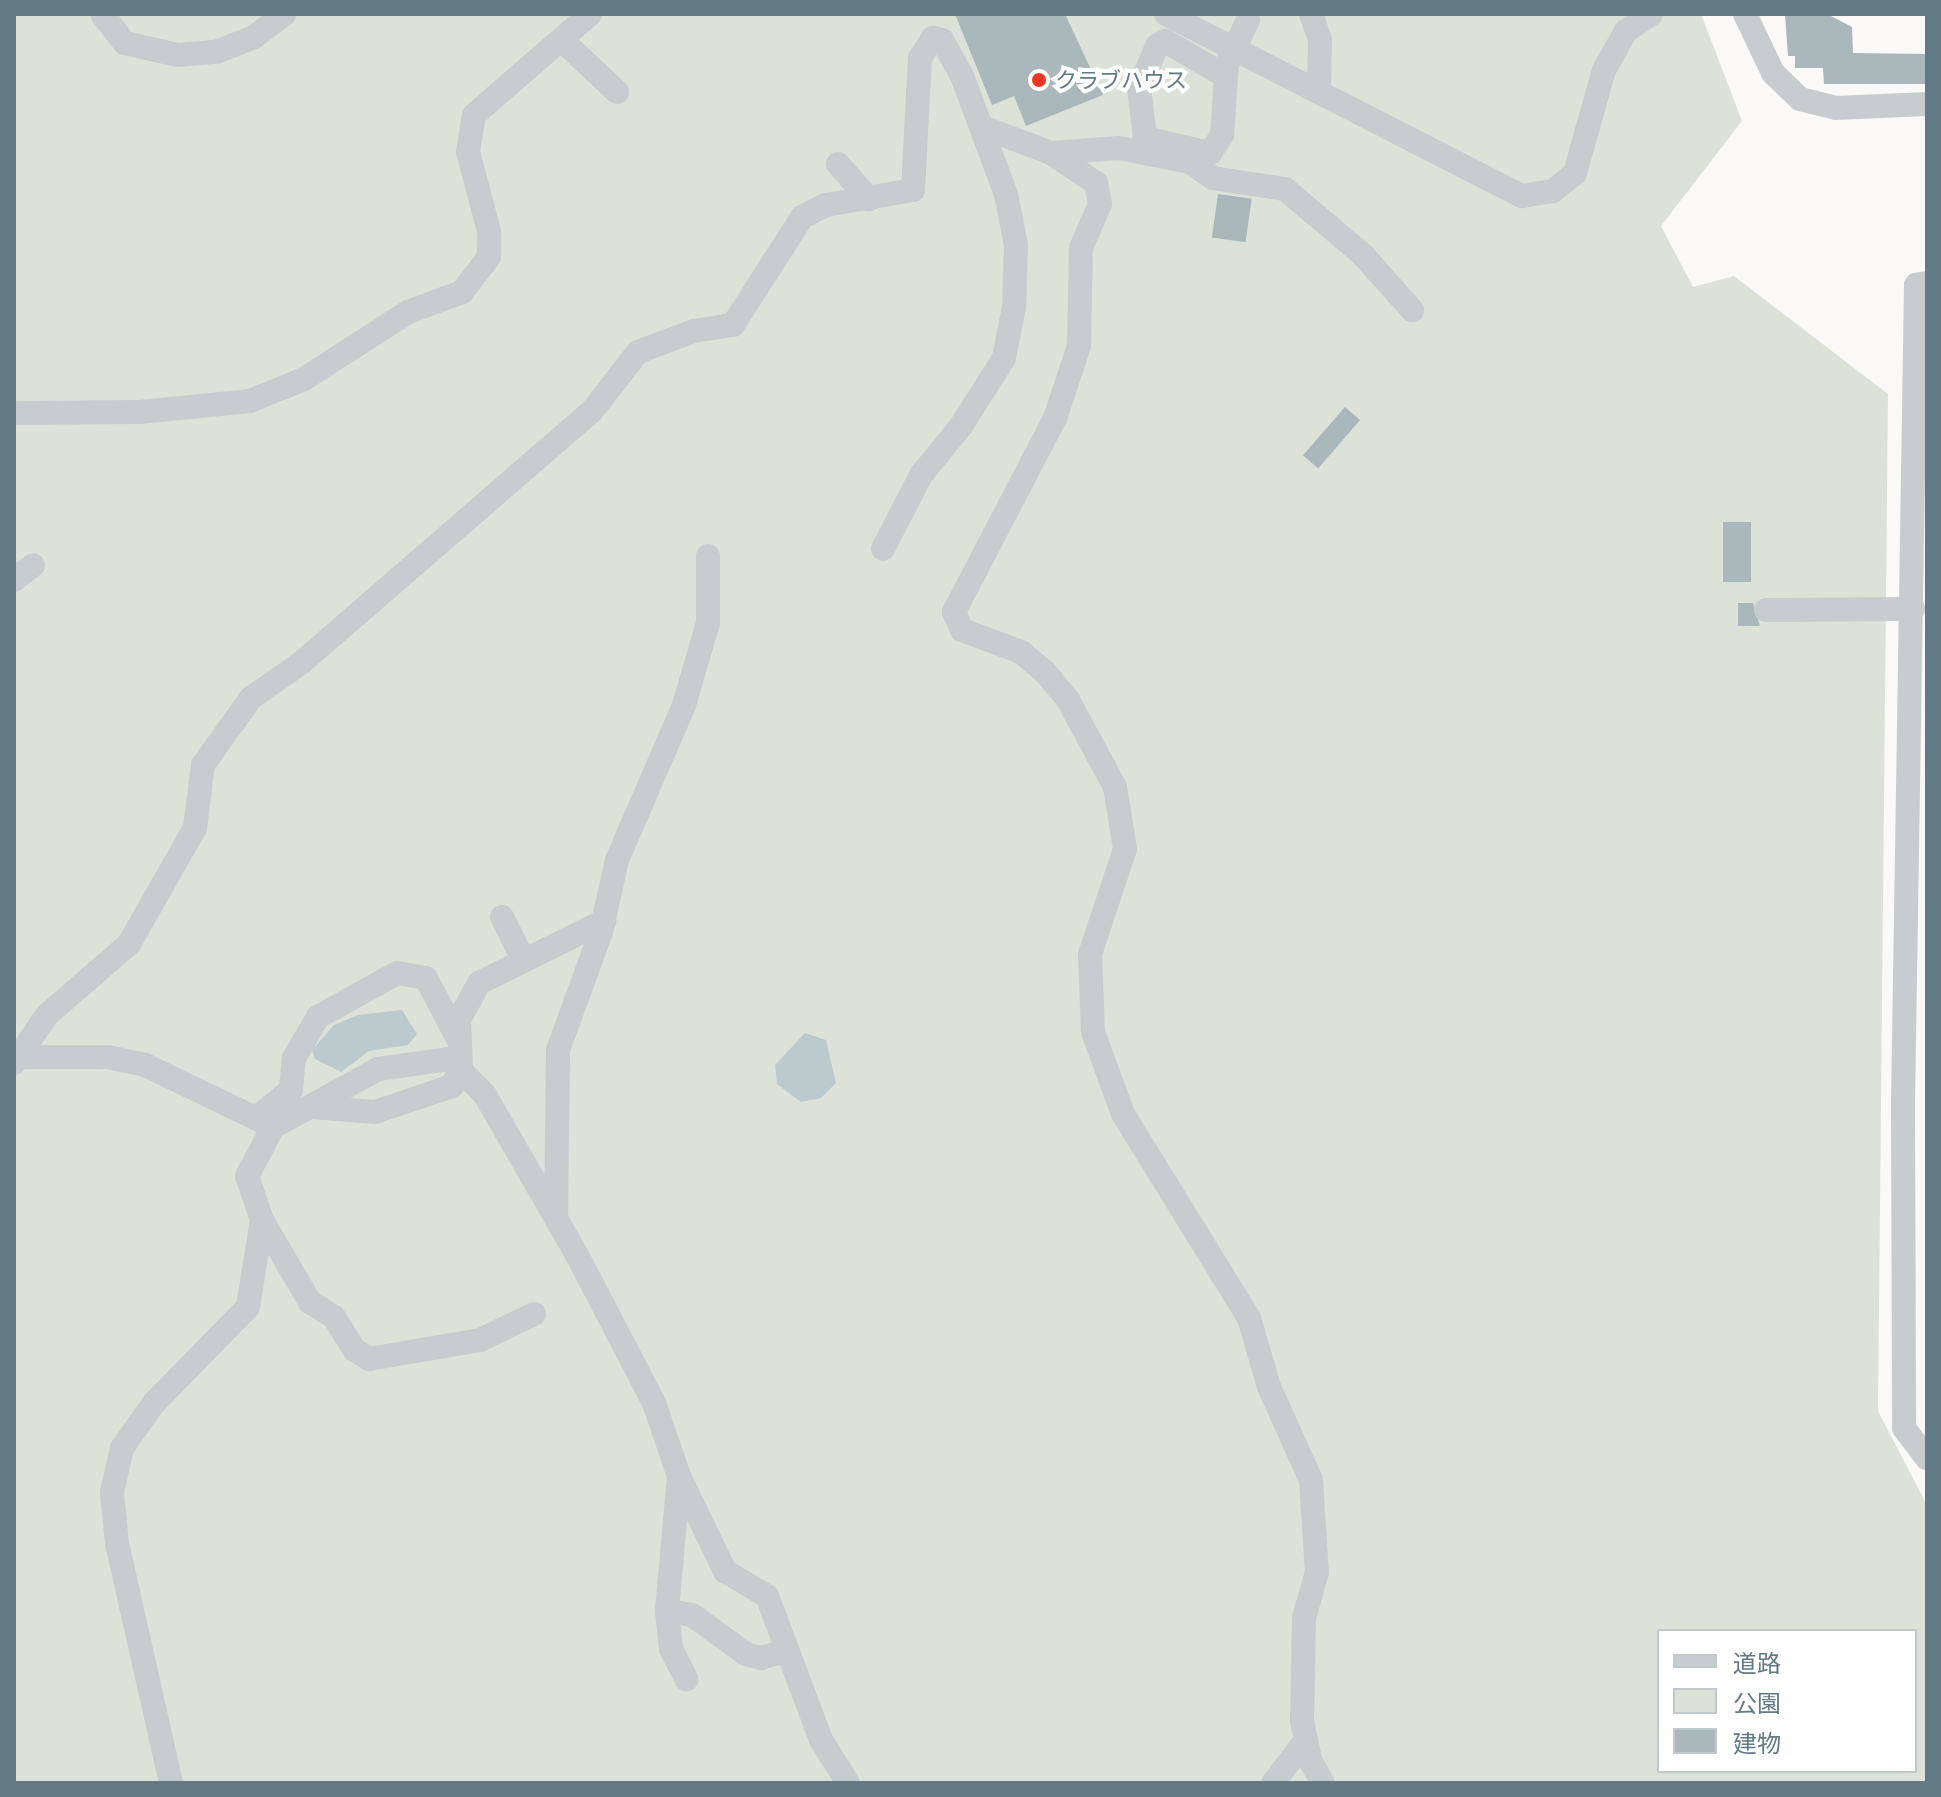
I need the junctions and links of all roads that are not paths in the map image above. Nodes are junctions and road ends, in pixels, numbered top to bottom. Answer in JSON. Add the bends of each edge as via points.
{"nodes":[{"id":1,"x":102,"y":14,"type":"edge"},
{"id":2,"x":284,"y":14,"type":"edge"},
{"id":3,"x":590,"y":14,"type":"edge"},
{"id":4,"x":1166,"y":14,"type":"edge"},
{"id":5,"x":1311,"y":14,"type":"edge"},
{"id":6,"x":1651,"y":14,"type":"edge"},
{"id":7,"x":1745,"y":14,"type":"edge"},
{"id":8,"x":1249,"y":17,"type":"edge"},
{"id":9,"x":564,"y":42,"type":"junction"},
{"id":10,"x":1224,"y":69,"type":"junction"},
{"id":11,"x":1319,"y":89,"type":"junction"},
{"id":12,"x":617,"y":92,"type":"dead end"},
{"id":13,"x":1927,"y":104,"type":"edge"},
{"id":14,"x":982,"y":127,"type":"junction"},
{"id":15,"x":1119,"y":148,"type":"junction"},
{"id":16,"x":1051,"y":153,"type":"junction"},
{"id":17,"x":838,"y":164,"type":"dead end"},
{"id":18,"x":1096,"y":183,"type":"junction"},
{"id":19,"x":869,"y":199,"type":"junction"},
{"id":20,"x":1927,"y":283,"type":"edge"},
{"id":21,"x":1412,"y":310,"type":"dead end"},
{"id":22,"x":14,"y":413,"type":"edge"},
{"id":23,"x":883,"y":549,"type":"dead end"},
{"id":24,"x":708,"y":556,"type":"dead end"},
{"id":25,"x":1766,"y":610,"type":"dead end"},
{"id":26,"x":1918,"y":615,"type":"edge"},
{"id":27,"x":502,"y":917,"type":"dead end"},
{"id":28,"x":604,"y":921,"type":"junction"},
{"id":29,"x":522,"y":957,"type":"junction"},
{"id":30,"x":458,"y":1039,"type":"junction"},
{"id":31,"x":15,"y":1059,"type":"edge"},
{"id":32,"x":461,"y":1068,"type":"junction"},
{"id":33,"x":1917,"y":1090,"type":"edge"},
{"id":34,"x":309,"y":1106,"type":"junction"},
{"id":35,"x":266,"y":1122,"type":"junction"},
{"id":36,"x":262,"y":1220,"type":"junction"},
{"id":37,"x":556,"y":1220,"type":"junction"},
{"id":38,"x":534,"y":1314,"type":"dead end"},
{"id":39,"x":1927,"y":1458,"type":"edge"},
{"id":40,"x":679,"y":1476,"type":"junction"},
{"id":41,"x":667,"y":1611,"type":"junction"},
{"id":42,"x":787,"y":1650,"type":"junction"},
{"id":43,"x":686,"y":1679,"type":"dead end"},
{"id":44,"x":1306,"y":1740,"type":"junction"},
{"id":45,"x":171,"y":1783,"type":"edge"},
{"id":46,"x":848,"y":1783,"type":"edge"},
{"id":47,"x":1273,"y":1783,"type":"edge"},
{"id":48,"x":1323,"y":1783,"type":"edge"}],
"edges":[{"from":1,"to":2,"type":"street","via":[[125,43],[178,55],[229,47]]},
{"from":3,"to":9,"type":"street"},
{"from":4,"to":11,"type":"street"},
{"from":5,"to":11,"type":"street","via":[[1320,40]]},
{"from":6,"to":11,"type":"street","via":[[1626,31],[1604,70],[1575,173],[1537,195],[1506,191]]},
{"from":7,"to":13,"type":"street","via":[[1773,73],[1800,99],[1835,108]]},
{"from":8,"to":10,"type":"street","bridge":true},
{"from":9,"to":12,"type":"street"},
{"from":9,"to":22,"type":"street","via":[[474,115],[468,152],[489,231],[489,257],[462,292],[408,312],[304,379],[250,401],[110,414]]},
{"from":10,"to":10,"type":"street","via":[[1222,135],[1210,153],[1145,138],[1139,88],[1157,46],[1165,41]]},
{"from":14,"to":16,"type":"street"},
{"from":14,"to":19,"type":"street","via":[[942,40],[933,38],[920,58],[913,190]]},
{"from":14,"to":23,"type":"street","via":[[1015,231],[1010,332],[991,381],[921,475]]},
{"from":15,"to":16,"type":"street"},
{"from":15,"to":18,"type":"street","via":[[1095,170]]},
{"from":15,"to":21,"type":"street","via":[[1190,162],[1213,178],[1285,189],[1363,255]]},
{"from":16,"to":18,"type":"street"},
{"from":17,"to":19,"type":"street"},
{"from":18,"to":44,"type":"street","via":[[1100,204],[1081,248],[1083,315],[1069,385],[954,612],[962,630],[1021,652],[1044,671],[1068,700],[1115,787],[1127,835],[1117,888],[1090,954],[1093,1032],[1123,1114],[1249,1318],[1269,1387],[1311,1480],[1318,1548],[1304,1618]]},
{"from":19,"to":31,"type":"street","via":[[826,205],[802,217],[733,325],[694,331],[638,352],[592,411],[301,663],[251,698],[203,765],[195,828],[129,944],[47,1015]]},
{"from":20,"to":26,"type":"street","via":[[1916,285]]},
{"from":24,"to":28,"type":"street","via":[[708,623],[684,705],[617,860]]},
{"from":25,"to":26,"type":"street"},
{"from":26,"to":33,"type":"street"},
{"from":27,"to":29,"type":"street"},
{"from":28,"to":29,"type":"street"},
{"from":28,"to":37,"type":"street","via":[[558,1050]]},
{"from":29,"to":30,"type":"street","via":[[479,983],[459,1020]]},
{"from":30,"to":32,"type":"street"},
{"from":30,"to":35,"type":"street","via":[[426,978],[397,973],[318,1017],[297,1049],[291,1090]]},
{"from":31,"to":35,"type":"street","via":[[108,1057],[145,1065]]},
{"from":32,"to":34,"type":"street","via":[[450,1059],[378,1069]]},
{"from":32,"to":34,"type":"street","via":[[452,1086],[375,1112]]},
{"from":32,"to":37,"type":"street","via":[[485,1095]]},
{"from":33,"to":39,"type":"street","via":[[1904,1428]]},
{"from":34,"to":35,"type":"street"},
{"from":35,"to":36,"type":"street","via":[[247,1176]]},
{"from":36,"to":38,"type":"street","via":[[310,1302],[334,1317],[355,1350],[369,1359],[480,1340]]},
{"from":36,"to":45,"type":"street","via":[[248,1307],[154,1403],[122,1448],[112,1492],[117,1544]]},
{"from":37,"to":40,"type":"street","via":[[654,1403]]},
{"from":40,"to":41,"type":"street"},
{"from":40,"to":42,"type":"street","via":[[725,1571],[767,1596]]},
{"from":41,"to":42,"type":"street","via":[[692,1615],[746,1654],[761,1658]]},
{"from":41,"to":43,"type":"street","via":[[671,1649]]},
{"from":42,"to":46,"type":"street","via":[[821,1740]]},
{"from":44,"to":47,"type":"street"},
{"from":44,"to":48,"type":"street"}]}
